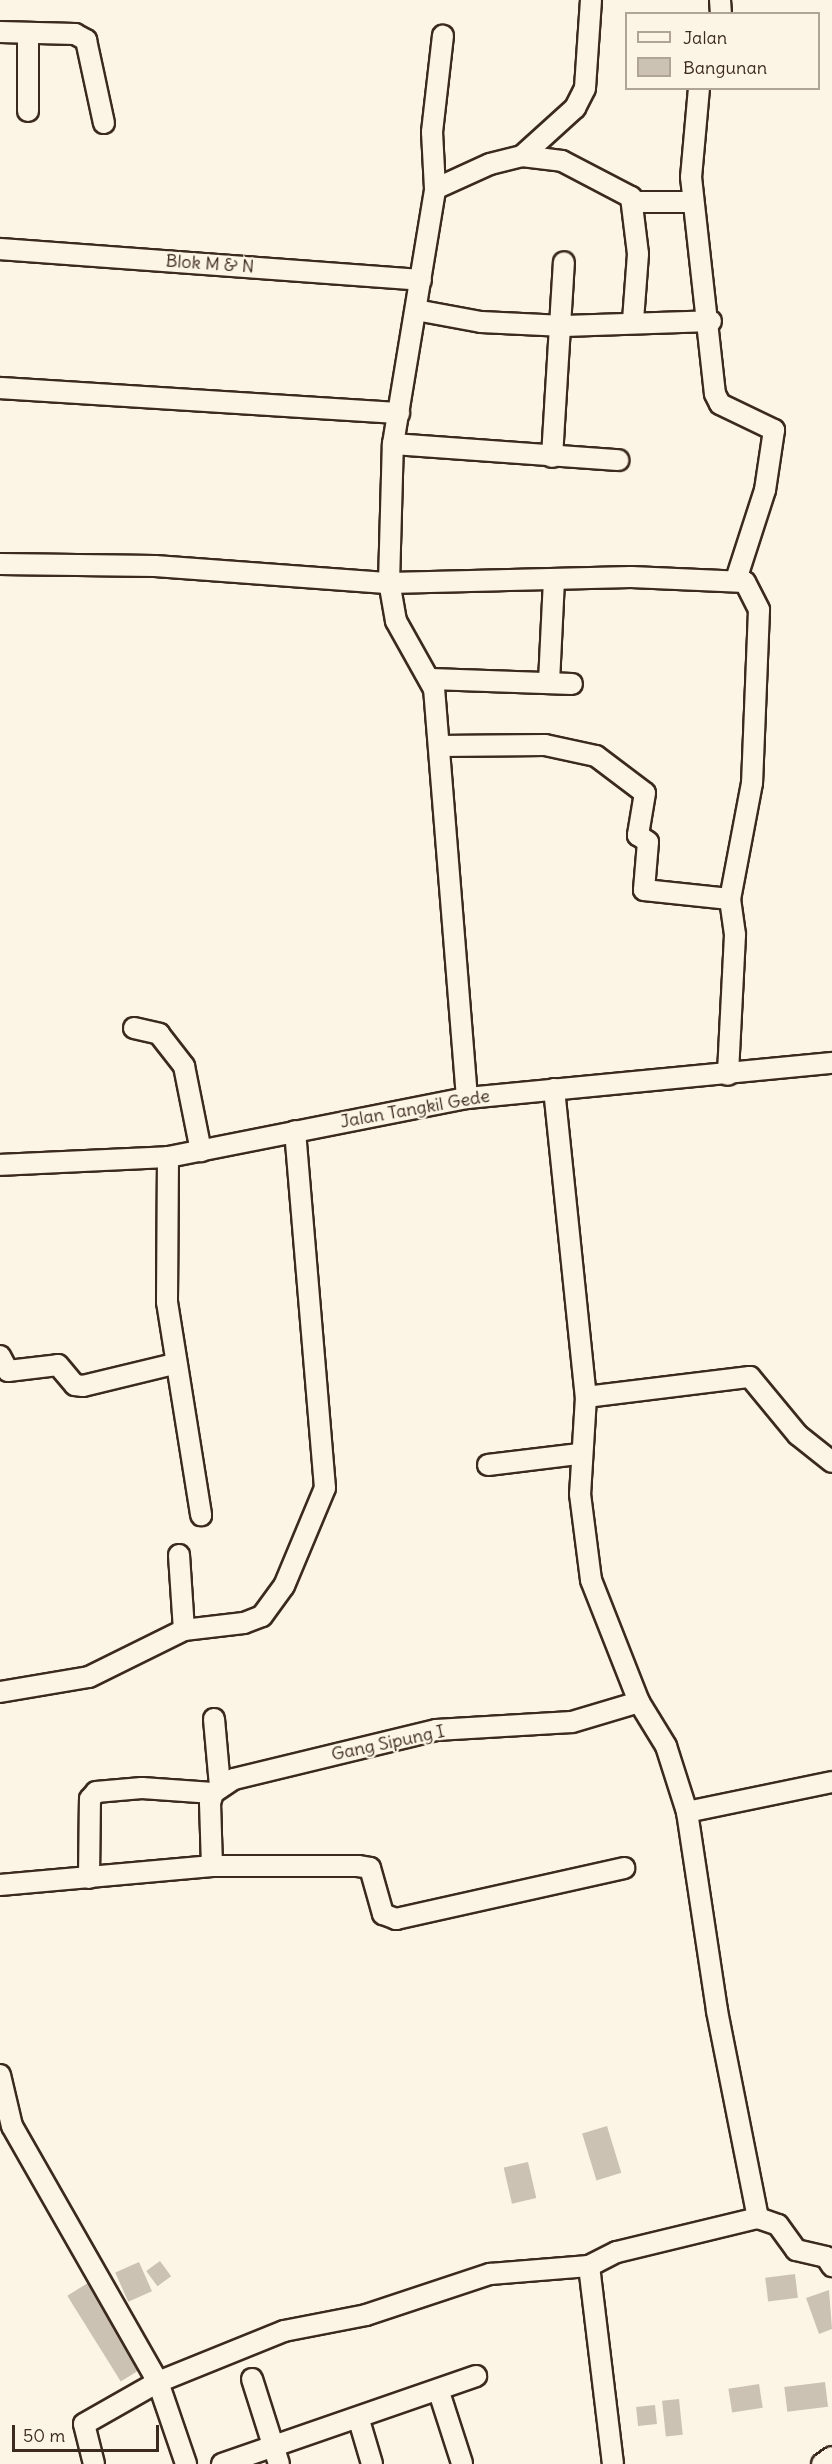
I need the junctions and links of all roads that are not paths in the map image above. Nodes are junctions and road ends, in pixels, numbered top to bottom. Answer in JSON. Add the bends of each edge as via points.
{"nodes":[{"id":1,"x":591,"y":0,"type":"edge"},
{"id":2,"x":0,"y":32,"type":"edge"},
{"id":3,"x":28,"y":33,"type":"junction"},
{"id":4,"x":443,"y":36,"type":"dead end"},
{"id":5,"x":699,"y":90,"type":"edge"},
{"id":6,"x":27,"y":111,"type":"dead end"},
{"id":7,"x":104,"y":123,"type":"dead end"},
{"id":8,"x":522,"y":156,"type":"junction"},
{"id":9,"x":435,"y":189,"type":"junction"},
{"id":10,"x":634,"y":202,"type":"junction"},
{"id":11,"x":693,"y":202,"type":"junction"},
{"id":12,"x":0,"y":249,"type":"edge"},
{"id":13,"x":564,"y":262,"type":"dead end"},
{"id":14,"x":421,"y":280,"type":"junction"},
{"id":15,"x":416,"y":310,"type":"junction"},
{"id":16,"x":633,"y":320,"type":"junction"},
{"id":17,"x":711,"y":321,"type":"junction"},
{"id":18,"x":564,"y":326,"type":"junction"},
{"id":19,"x":0,"y":388,"type":"edge"},
{"id":20,"x":399,"y":413,"type":"junction"},
{"id":21,"x":393,"y":444,"type":"junction"},
{"id":22,"x":552,"y":457,"type":"junction"},
{"id":23,"x":618,"y":460,"type":"dead end"},
{"id":24,"x":0,"y":564,"type":"edge"},
{"id":25,"x":736,"y":579,"type":"junction"},
{"id":26,"x":554,"y":580,"type":"junction"},
{"id":27,"x":389,"y":583,"type":"junction"},
{"id":28,"x":431,"y":679,"type":"junction"},
{"id":29,"x":549,"y":682,"type":"junction"},
{"id":30,"x":572,"y":684,"type":"dead end"},
{"id":31,"x":439,"y":746,"type":"junction"},
{"id":32,"x":730,"y":899,"type":"junction"},
{"id":33,"x":134,"y":1028,"type":"dead end"},
{"id":34,"x":832,"y":1063,"type":"edge"},
{"id":35,"x":728,"y":1075,"type":"junction"},
{"id":36,"x":554,"y":1089,"type":"junction"},
{"id":37,"x":467,"y":1098,"type":"junction"},
{"id":38,"x":295,"y":1131,"type":"junction"},
{"id":39,"x":201,"y":1151,"type":"junction"},
{"id":40,"x":168,"y":1157,"type":"junction"},
{"id":41,"x":0,"y":1165,"type":"edge"},
{"id":42,"x":0,"y":1356,"type":"edge"},
{"id":43,"x":174,"y":1364,"type":"junction"},
{"id":44,"x":586,"y":1397,"type":"junction"},
{"id":45,"x":579,"y":1454,"type":"junction"},
{"id":46,"x":832,"y":1462,"type":"edge"},
{"id":47,"x":488,"y":1465,"type":"dead end"},
{"id":48,"x":201,"y":1515,"type":"dead end"},
{"id":49,"x":178,"y":1555,"type":"dead end"},
{"id":50,"x":184,"y":1630,"type":"junction"},
{"id":51,"x":0,"y":1692,"type":"edge"},
{"id":52,"x":639,"y":1702,"type":"junction"},
{"id":53,"x":214,"y":1719,"type":"dead end"},
{"id":54,"x":832,"y":1782,"type":"edge"},
{"id":55,"x":217,"y":1790,"type":"junction"},
{"id":56,"x":687,"y":1812,"type":"junction"},
{"id":57,"x":212,"y":1866,"type":"junction"},
{"id":58,"x":624,"y":1868,"type":"dead end"},
{"id":59,"x":89,"y":1878,"type":"junction"},
{"id":60,"x":0,"y":1885,"type":"edge"},
{"id":61,"x":0,"y":2075,"type":"edge"},
{"id":62,"x":758,"y":2218,"type":"junction"},
{"id":63,"x":589,"y":2266,"type":"junction"},
{"id":64,"x":832,"y":2266,"type":"edge"},
{"id":65,"x":476,"y":2376,"type":"dead end"},
{"id":66,"x":252,"y":2379,"type":"dead end"},
{"id":67,"x":158,"y":2382,"type":"junction"},
{"id":68,"x":439,"y":2392,"type":"junction"},
{"id":69,"x":359,"y":2420,"type":"junction"},
{"id":70,"x":276,"y":2455,"type":"edge"},
{"id":71,"x":832,"y":2457,"type":"edge"},
{"id":72,"x":462,"y":2463,"type":"edge"},
{"id":73,"x":94,"y":2464,"type":"edge"},
{"id":74,"x":186,"y":2464,"type":"edge"},
{"id":75,"x":222,"y":2464,"type":"edge"},
{"id":76,"x":372,"y":2464,"type":"edge"},
{"id":77,"x":614,"y":2464,"type":"edge"},
{"id":78,"x":822,"y":2464,"type":"edge"}],
"edges":[{"from":1,"to":8,"type":"street","via":[[592,44],[581,99]]},
{"from":2,"to":3,"type":"street"},
{"from":3,"to":6,"type":"street"},
{"from":3,"to":7,"type":"street","via":[[75,34],[86,40]]},
{"from":4,"to":9,"type":"street","via":[[432,132]]},
{"from":5,"to":11,"type":"street","via":[[692,141]]},
{"from":8,"to":9,"type":"street","via":[[490,164]]},
{"from":8,"to":10,"type":"street","via":[[550,157],[582,169],[626,191]]},
{"from":9,"to":14,"type":"street"},
{"from":10,"to":11,"type":"street"},
{"from":10,"to":16,"type":"street"},
{"from":11,"to":17,"type":"street"},
{"from":12,"to":14,"type":"street","name":"Blok M & N"},
{"from":13,"to":18,"type":"street"},
{"from":14,"to":15,"type":"street"},
{"from":15,"to":18,"type":"street","via":[[481,322]]},
{"from":15,"to":20,"type":"street"},
{"from":16,"to":17,"type":"street"},
{"from":16,"to":18,"type":"street"},
{"from":17,"to":25,"type":"street","via":[[720,404],[774,430],[765,490]]},
{"from":18,"to":22,"type":"street"},
{"from":19,"to":20,"type":"street"},
{"from":20,"to":21,"type":"street"},
{"from":21,"to":22,"type":"street"},
{"from":21,"to":27,"type":"street"},
{"from":22,"to":23,"type":"street"},
{"from":24,"to":27,"type":"street","via":[[155,566]]},
{"from":25,"to":26,"type":"street"},
{"from":25,"to":32,"type":"street","via":[[753,589],[759,610],[752,783]]},
{"from":26,"to":27,"type":"street"},
{"from":26,"to":29,"type":"street"},
{"from":27,"to":28,"type":"street","via":[[396,621]]},
{"from":28,"to":29,"type":"street"},
{"from":28,"to":31,"type":"street"},
{"from":29,"to":30,"type":"street"},
{"from":31,"to":32,"type":"street","via":[[545,745],[596,756],[647,796],[638,836],[648,842],[644,890]]},
{"from":31,"to":37,"type":"street"},
{"from":32,"to":35,"type":"street","via":[[735,935]]},
{"from":33,"to":39,"type":"street","via":[[159,1034],[184,1066]]},
{"from":34,"to":35,"type":"street","name":"Jalan Tangkil Gede"},
{"from":35,"to":36,"type":"street","name":"Jalan Tangkil Gede"},
{"from":36,"to":37,"type":"street","name":"Jalan Tangkil Gede"},
{"from":36,"to":44,"type":"street"},
{"from":37,"to":38,"type":"street","name":"Jalan Tangkil Gede"},
{"from":38,"to":39,"type":"street","name":"Jalan Tangkil Gede"},
{"from":38,"to":50,"type":"street","via":[[325,1488],[296,1562],[262,1616]]},
{"from":39,"to":40,"type":"street","name":"Jalan Tangkil Gede"},
{"from":40,"to":41,"type":"street","name":"Jalan Tangkil Gede"},
{"from":40,"to":43,"type":"street","via":[[167,1302]]},
{"from":42,"to":43,"type":"street","via":[[8,1371],[58,1365],[75,1385],[83,1386]]},
{"from":43,"to":48,"type":"street"},
{"from":44,"to":45,"type":"street"},
{"from":44,"to":46,"type":"street","via":[[750,1377],[798,1435]]},
{"from":45,"to":47,"type":"street"},
{"from":45,"to":52,"type":"street","via":[[591,1580]]},
{"from":49,"to":50,"type":"street"},
{"from":50,"to":51,"type":"street","via":[[89,1677]]},
{"from":52,"to":55,"type":"street","name":"Gang Sipung I","via":[[572,1722],[414,1735]]},
{"from":52,"to":56,"type":"street","via":[[666,1746]]},
{"from":53,"to":55,"type":"street"},
{"from":54,"to":56,"type":"street"},
{"from":55,"to":57,"type":"street"},
{"from":55,"to":59,"type":"street","name":"Gang Sipung I","via":[[142,1788],[96,1792],[90,1799]]},
{"from":56,"to":62,"type":"street","via":[[717,2012]]},
{"from":57,"to":58,"type":"street","via":[[370,1868],[383,1914],[396,1919]]},
{"from":57,"to":59,"type":"street"},
{"from":59,"to":60,"type":"street"},
{"from":61,"to":67,"type":"street","via":[[12,2126]]},
{"from":62,"to":63,"type":"street","via":[[617,2252]]},
{"from":62,"to":64,"type":"street","via":[[778,2225],[796,2250],[826,2258]]},
{"from":63,"to":67,"type":"street","via":[[490,2274],[354,2318],[284,2331]]},
{"from":63,"to":77,"type":"street"},
{"from":65,"to":68,"type":"street"},
{"from":66,"to":70,"type":"street"},
{"from":67,"to":73,"type":"street","via":[[84,2424]]},
{"from":67,"to":74,"type":"street"},
{"from":68,"to":69,"type":"street"},
{"from":68,"to":72,"type":"street"},
{"from":69,"to":70,"type":"street"},
{"from":69,"to":76,"type":"street"},
{"from":70,"to":75,"type":"street"},
{"from":71,"to":78,"type":"street"}]}
